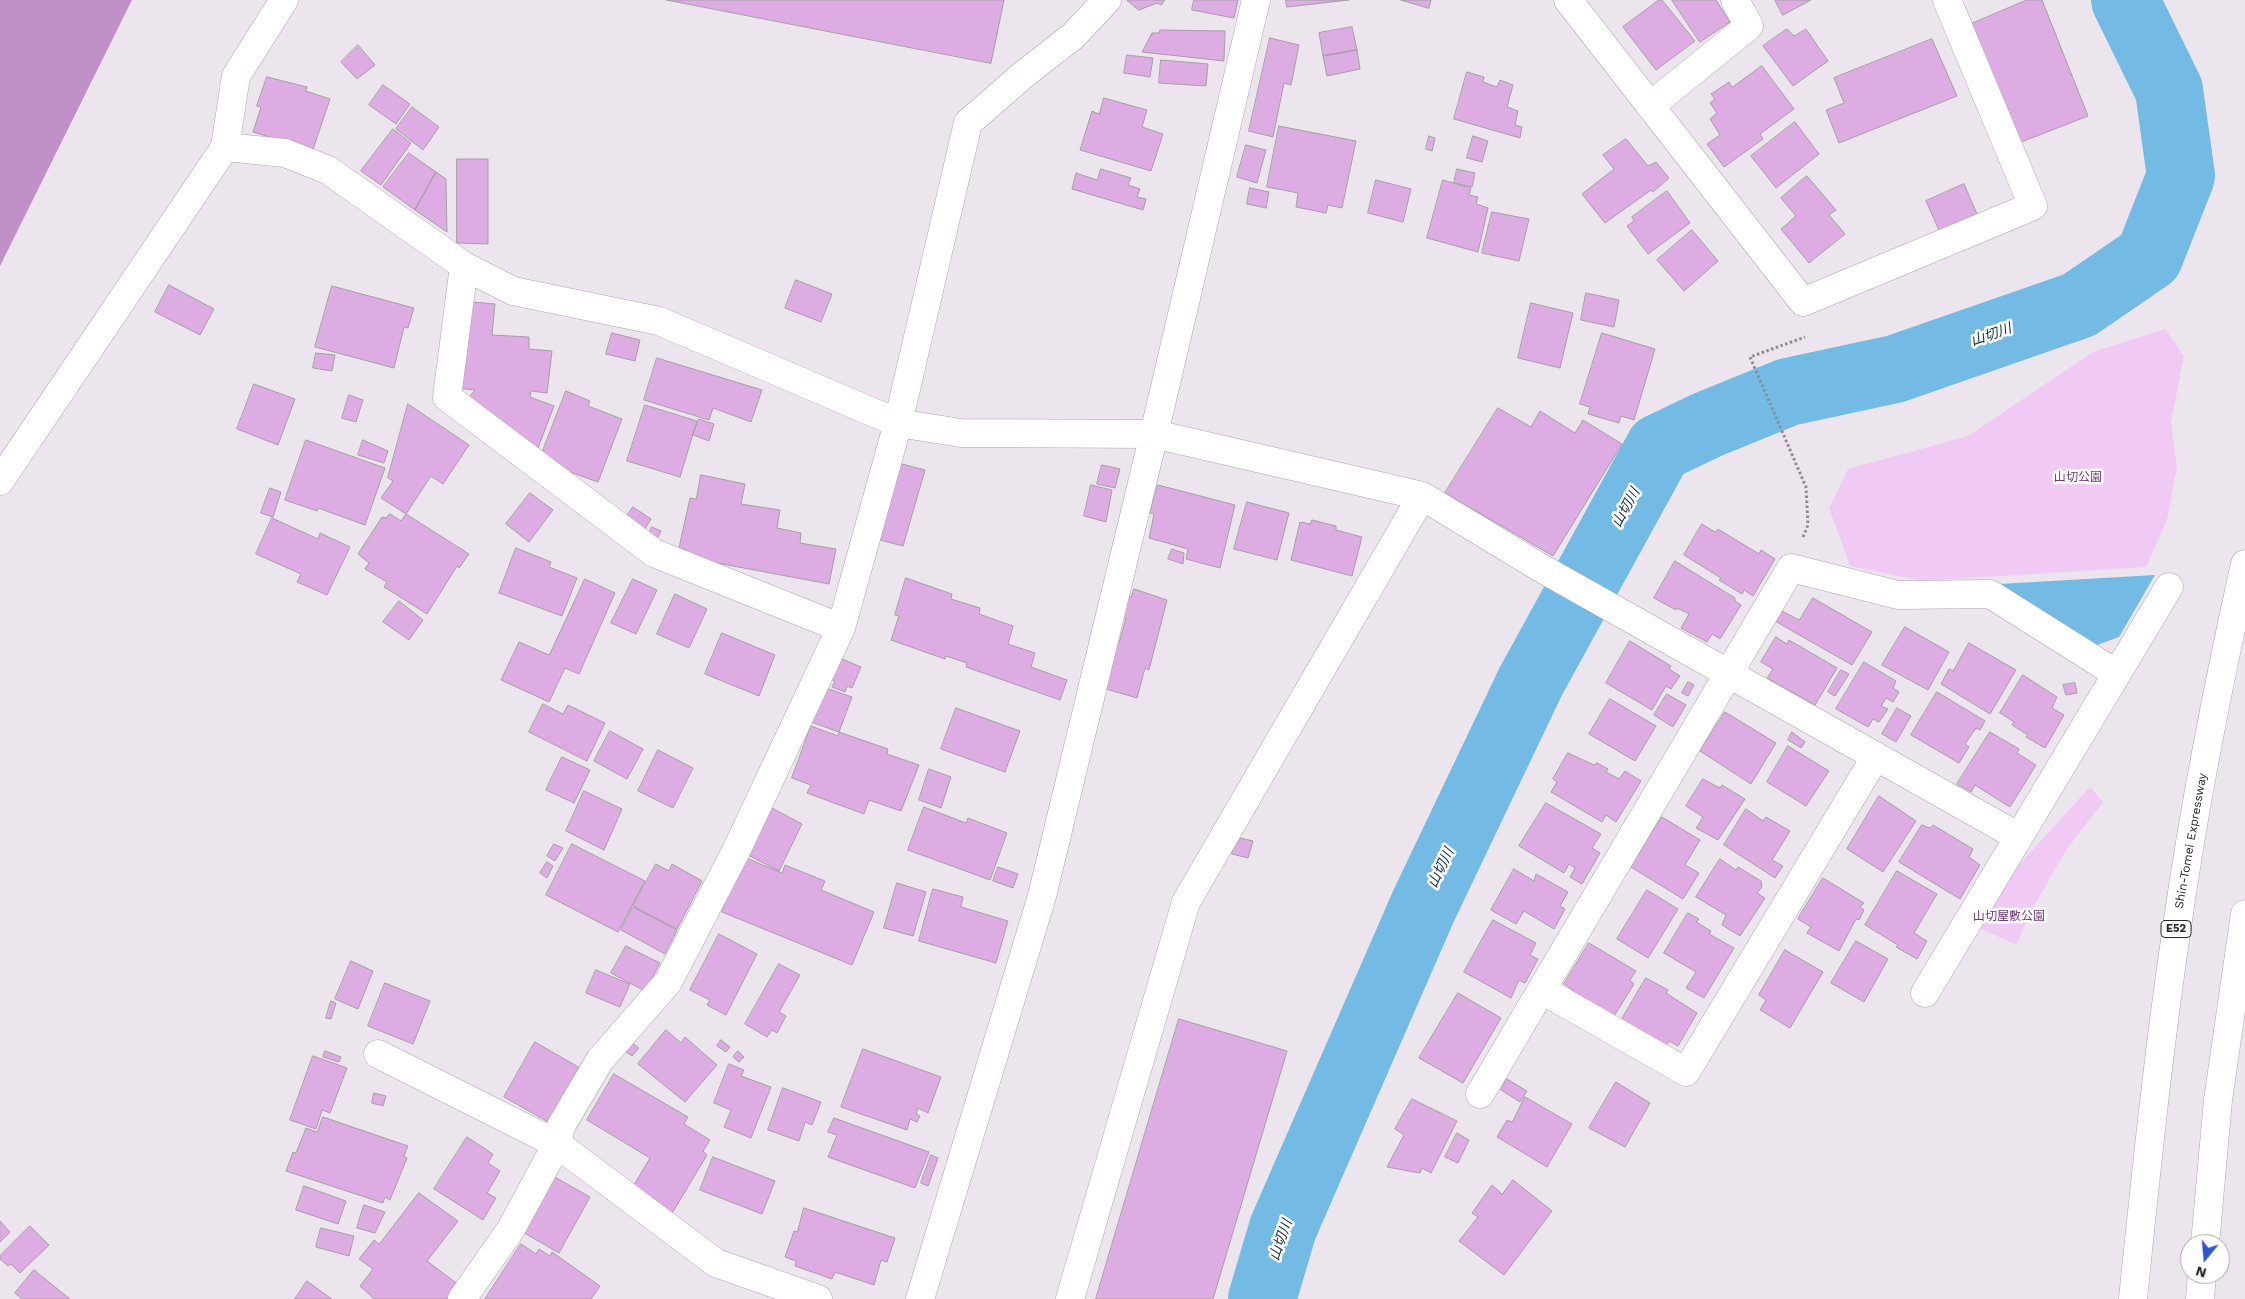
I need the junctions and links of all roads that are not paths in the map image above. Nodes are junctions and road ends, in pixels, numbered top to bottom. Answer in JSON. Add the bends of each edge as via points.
{"nodes":[{"id":1,"x":284,"y":0,"type":"edge"},
{"id":2,"x":1107,"y":0,"type":"edge"},
{"id":3,"x":1256,"y":0,"type":"edge"},
{"id":4,"x":1568,"y":0,"type":"edge"},
{"id":5,"x":1735,"y":0,"type":"edge"},
{"id":6,"x":1947,"y":0,"type":"edge"},
{"id":7,"x":1650,"y":106,"type":"junction"},
{"id":8,"x":225,"y":147,"type":"junction"},
{"id":9,"x":464,"y":266,"type":"junction"},
{"id":10,"x":898,"y":424,"type":"junction"},
{"id":11,"x":1154,"y":434,"type":"junction"},
{"id":12,"x":0,"y":482,"type":"edge"},
{"id":13,"x":1422,"y":496,"type":"junction"},
{"id":14,"x":2245,"y":564,"type":"edge"},
{"id":15,"x":2169,"y":587,"type":"dead end"},
{"id":16,"x":841,"y":628,"type":"junction"},
{"id":17,"x":1729,"y":672,"type":"junction"},
{"id":18,"x":2117,"y":674,"type":"junction"},
{"id":19,"x":1876,"y":756,"type":"junction"},
{"id":20,"x":2019,"y":837,"type":"junction"},
{"id":21,"x":2245,"y":914,"type":"edge"},
{"id":22,"x":1542,"y":990,"type":"junction"},
{"id":23,"x":1925,"y":993,"type":"dead end"},
{"id":24,"x":378,"y":1054,"type":"dead end"},
{"id":25,"x":1480,"y":1094,"type":"dead end"},
{"id":26,"x":557,"y":1144,"type":"junction"},
{"id":27,"x":2206,"y":1234,"type":"edge"},
{"id":28,"x":2201,"y":1284,"type":"edge"},
{"id":29,"x":462,"y":1299,"type":"edge"},
{"id":30,"x":818,"y":1299,"type":"edge"},
{"id":31,"x":920,"y":1299,"type":"edge"},
{"id":32,"x":1070,"y":1299,"type":"edge"},
{"id":33,"x":2133,"y":1299,"type":"edge"},
{"id":34,"x":2200,"y":1299,"type":"edge"}],
"edges":[{"from":1,"to":8,"type":"main road","via":[[236,76]]},
{"from":2,"to":10,"type":"main road","via":[[1073,36],[1023,74],[968,123]]},
{"from":3,"to":11,"type":"main road"},
{"from":4,"to":7,"type":"main road"},
{"from":5,"to":7,"type":"main road","via":[[1749,26]]},
{"from":6,"to":7,"type":"main road","via":[[2033,206],[1802,302]]},
{"from":8,"to":9,"type":"main road","via":[[285,153],[328,170]]},
{"from":8,"to":12,"type":"main road"},
{"from":9,"to":10,"type":"main road","via":[[513,291],[658,321]]},
{"from":9,"to":16,"type":"main road","via":[[447,397],[654,553]]},
{"from":10,"to":11,"type":"main road","via":[[960,433]]},
{"from":10,"to":16,"type":"main road"},
{"from":11,"to":13,"type":"main road"},
{"from":11,"to":31,"type":"main road","via":[[1042,896]]},
{"from":13,"to":17,"type":"main road","via":[[1541,568]]},
{"from":13,"to":32,"type":"main road","via":[[1186,902]]},
{"from":14,"to":33,"type":"main road","name":"Shin-Tomei Expressway","number":"E52","via":[[2178,918],[2155,1086]]},
{"from":15,"to":18,"type":"main road"},
{"from":16,"to":26,"type":"main road","via":[[737,849],[668,982],[600,1060],[562,1126]]},
{"from":17,"to":18,"type":"main road","via":[[1791,568],[1898,595],[1990,594]]},
{"from":17,"to":19,"type":"main road"},
{"from":17,"to":22,"type":"main road"},
{"from":18,"to":20,"type":"main road"},
{"from":19,"to":20,"type":"main road"},
{"from":19,"to":22,"type":"main road","via":[[1686,1072]]},
{"from":20,"to":23,"type":"main road"},
{"from":21,"to":27,"type":"main road","via":[[2218,1100]]},
{"from":22,"to":25,"type":"main road"},
{"from":24,"to":26,"type":"main road"},
{"from":26,"to":29,"type":"main road","via":[[511,1229]]},
{"from":26,"to":30,"type":"main road","via":[[716,1263]]},
{"from":28,"to":34,"type":"main road"}]}
